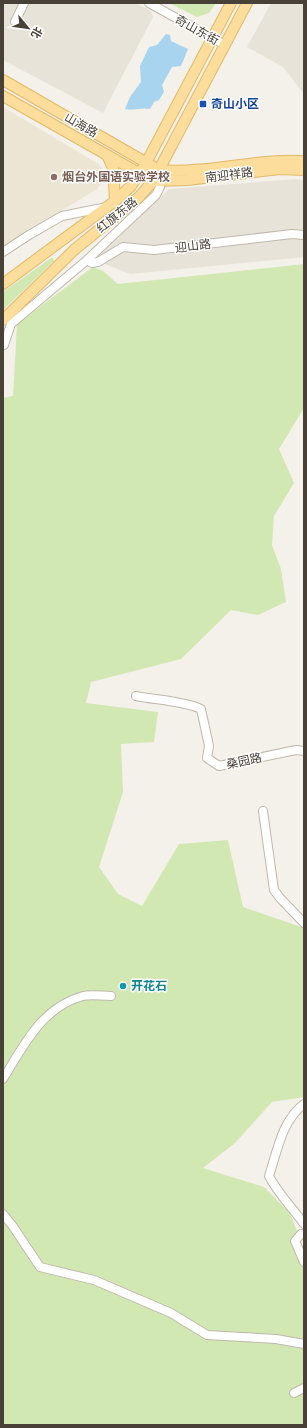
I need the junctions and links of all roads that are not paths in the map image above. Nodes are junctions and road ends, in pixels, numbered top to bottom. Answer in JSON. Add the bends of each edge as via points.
{"nodes":[{"id":1,"x":24,"y":3,"type":"edge"},
{"id":2,"x":149,"y":3,"type":"edge"},
{"id":3,"x":232,"y":3,"type":"edge"},
{"id":4,"x":247,"y":3,"type":"edge"},
{"id":5,"x":15,"y":22,"type":"dead end"},
{"id":6,"x":212,"y":39,"type":"junction"},
{"id":7,"x":225,"y":45,"type":"junction"},
{"id":8,"x":3,"y":80,"type":"edge"},
{"id":9,"x":3,"y":96,"type":"edge"},
{"id":10,"x":107,"y":155,"type":"junction"},
{"id":11,"x":304,"y":161,"type":"edge"},
{"id":12,"x":146,"y":163,"type":"junction"},
{"id":13,"x":159,"y":170,"type":"junction"},
{"id":14,"x":304,"y":170,"type":"edge"},
{"id":15,"x":140,"y":174,"type":"junction"},
{"id":16,"x":153,"y":181,"type":"junction"},
{"id":17,"x":111,"y":204,"type":"junction"},
{"id":18,"x":304,"y":235,"type":"edge"},
{"id":19,"x":3,"y":252,"type":"edge"},
{"id":20,"x":87,"y":260,"type":"junction"},
{"id":21,"x":3,"y":284,"type":"edge"},
{"id":22,"x":3,"y":320,"type":"edge"},
{"id":23,"x":4,"y":345,"type":"edge"},
{"id":24,"x":136,"y":696,"type":"dead end"},
{"id":25,"x":304,"y":751,"type":"edge"},
{"id":26,"x":263,"y":811,"type":"dead end"},
{"id":27,"x":304,"y":923,"type":"edge"},
{"id":28,"x":111,"y":996,"type":"dead end"},
{"id":29,"x":3,"y":1079,"type":"edge"},
{"id":30,"x":304,"y":1104,"type":"edge"},
{"id":31,"x":3,"y":1214,"type":"edge"},
{"id":32,"x":304,"y":1224,"type":"edge"},
{"id":33,"x":301,"y":1234,"type":"dead end"},
{"id":34,"x":304,"y":1262,"type":"edge"},
{"id":35,"x":304,"y":1344,"type":"edge"},
{"id":36,"x":304,"y":1388,"type":"edge"},
{"id":37,"x":294,"y":1394,"type":"dead end"}],
"edges":[{"from":1,"to":5,"type":"street"},
{"from":2,"to":6,"type":"street","name":"奇山东街"},
{"from":3,"to":6,"type":"main road"},
{"from":4,"to":7,"type":"main road","name":"红旗东路"},
{"from":6,"to":7,"type":"street","name":"奇山东街"},
{"from":6,"to":12,"type":"main road"},
{"from":7,"to":13,"type":"main road","name":"红旗东路"},
{"from":8,"to":12,"type":"main road","name":"山海路"},
{"from":9,"to":10,"type":"main road","name":"山海路"},
{"from":10,"to":15,"type":"main road","name":"山海路"},
{"from":10,"to":17,"type":"main road","via":[[113,168]]},
{"from":11,"to":13,"type":"main road","name":"南迎祥路","via":[[282,160],[186,170]]},
{"from":12,"to":13,"type":"main road","name":"山海路"},
{"from":12,"to":15,"type":"main road","name":"红旗东路"},
{"from":13,"to":16,"type":"main road","name":"红旗东路"},
{"from":14,"to":16,"type":"main road","name":"南迎祥路","via":[[280,169],[187,180]]},
{"from":15,"to":16,"type":"main road","name":"山海路"},
{"from":15,"to":17,"type":"main road","name":"红旗东路"},
{"from":16,"to":20,"type":"street","via":[[159,183],[160,187],[156,195]]},
{"from":16,"to":22,"type":"main road","name":"红旗东路","via":[[139,197],[74,250]]},
{"from":17,"to":19,"type":"street","via":[[62,216]]},
{"from":17,"to":21,"type":"main road","name":"红旗东路"},
{"from":18,"to":20,"type":"street","name":"迎山路","via":[[292,234],[154,250],[123,247],[98,262]]},
{"from":20,"to":23,"type":"street","via":[[11,324]]},
{"from":24,"to":25,"type":"street","name":"桑园路","via":[[188,703],[201,709],[209,746],[207,758],[219,766],[296,750]]},
{"from":26,"to":27,"type":"street","via":[[274,890]]},
{"from":28,"to":29,"type":"street","via":[[84,996],[60,1006],[35,1027]]},
{"from":30,"to":32,"type":"street","via":[[297,1109],[286,1127],[268,1176],[277,1193],[292,1207]]},
{"from":31,"to":35,"type":"street","via":[[40,1267],[94,1280],[171,1313],[207,1335],[276,1339]]},
{"from":33,"to":34,"type":"street","via":[[295,1241]]},
{"from":36,"to":37,"type":"street"}]}
